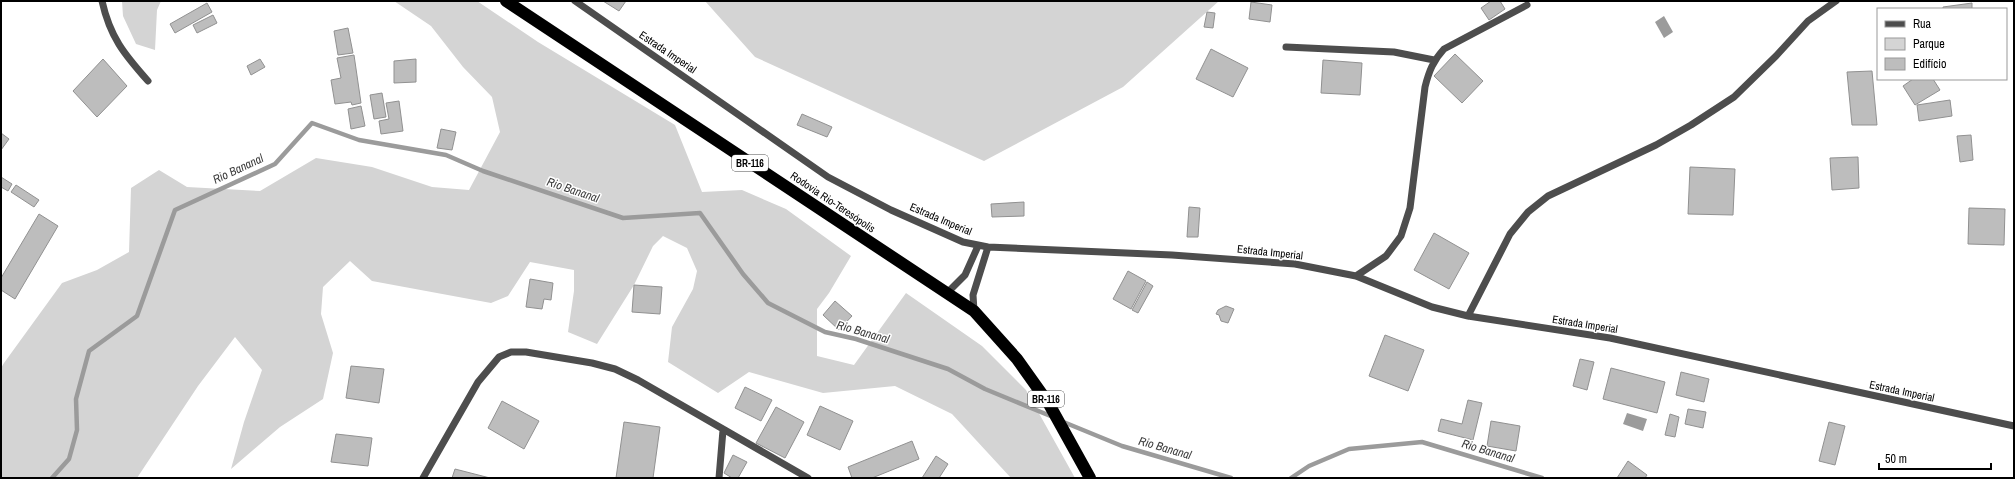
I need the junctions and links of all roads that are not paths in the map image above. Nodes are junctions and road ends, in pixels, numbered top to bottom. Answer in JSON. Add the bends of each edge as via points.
{"nodes":[{"id":1,"x":102,"y":1,"type":"edge"},
{"id":2,"x":506,"y":1,"type":"edge"},
{"id":3,"x":575,"y":1,"type":"edge"},
{"id":4,"x":1836,"y":1,"type":"edge"},
{"id":5,"x":1526,"y":5,"type":"dead end"},
{"id":6,"x":1286,"y":47,"type":"dead end"},
{"id":7,"x":1434,"y":60,"type":"junction"},
{"id":8,"x":148,"y":81,"type":"dead end"},
{"id":9,"x":978,"y":246,"type":"junction"},
{"id":10,"x":988,"y":247,"type":"junction"},
{"id":11,"x":1356,"y":276,"type":"junction"},
{"id":12,"x":948,"y":292,"type":"junction"},
{"id":13,"x":974,"y":311,"type":"junction"},
{"id":14,"x":1468,"y":316,"type":"junction"},
{"id":15,"x":2014,"y":426,"type":"edge"},
{"id":16,"x":723,"y":430,"type":"junction"},
{"id":17,"x":423,"y":478,"type":"edge"},
{"id":18,"x":719,"y":478,"type":"edge"},
{"id":19,"x":808,"y":478,"type":"edge"},
{"id":20,"x":1090,"y":478,"type":"edge"}],
"edges":[{"from":1,"to":8,"type":"street","via":[[108,24],[125,55]]},
{"from":2,"to":12,"type":"highway","name":"Rodovia Rio-Teresópolis","number":"BR-116","via":[[890,257]]},
{"from":3,"to":9,"type":"street","name":"Estrada Imperial","via":[[828,177],[891,210],[963,242]]},
{"from":4,"to":14,"type":"street","via":[[1808,21],[1734,97],[1656,145],[1548,196],[1528,212],[1510,234]]},
{"from":5,"to":7,"type":"street","via":[[1444,49]]},
{"from":6,"to":7,"type":"street","via":[[1394,52]]},
{"from":7,"to":11,"type":"street","via":[[1425,86],[1410,208],[1401,236],[1386,256]]},
{"from":9,"to":10,"type":"street","name":"Estrada Imperial"},
{"from":9,"to":12,"type":"street","via":[[965,275]]},
{"from":10,"to":11,"type":"street","name":"Estrada Imperial","via":[[1252,260],[1295,264]]},
{"from":10,"to":13,"type":"street","via":[[973,295]]},
{"from":11,"to":14,"type":"street","name":"Estrada Imperial","via":[[1432,307]]},
{"from":12,"to":13,"type":"highway","name":"Rodovia Rio-Teresópolis","number":"BR-116"},
{"from":13,"to":20,"type":"highway","name":"Rodovia Rio-Teresópolis","number":"BR-116","via":[[1016,359],[1049,404]]},
{"from":14,"to":15,"type":"street","name":"Estrada Imperial","via":[[1610,338]]},
{"from":16,"to":17,"type":"street","via":[[615,369],[526,352],[511,352],[500,357],[478,382]]},
{"from":16,"to":18,"type":"street"},
{"from":16,"to":19,"type":"street"}]}
